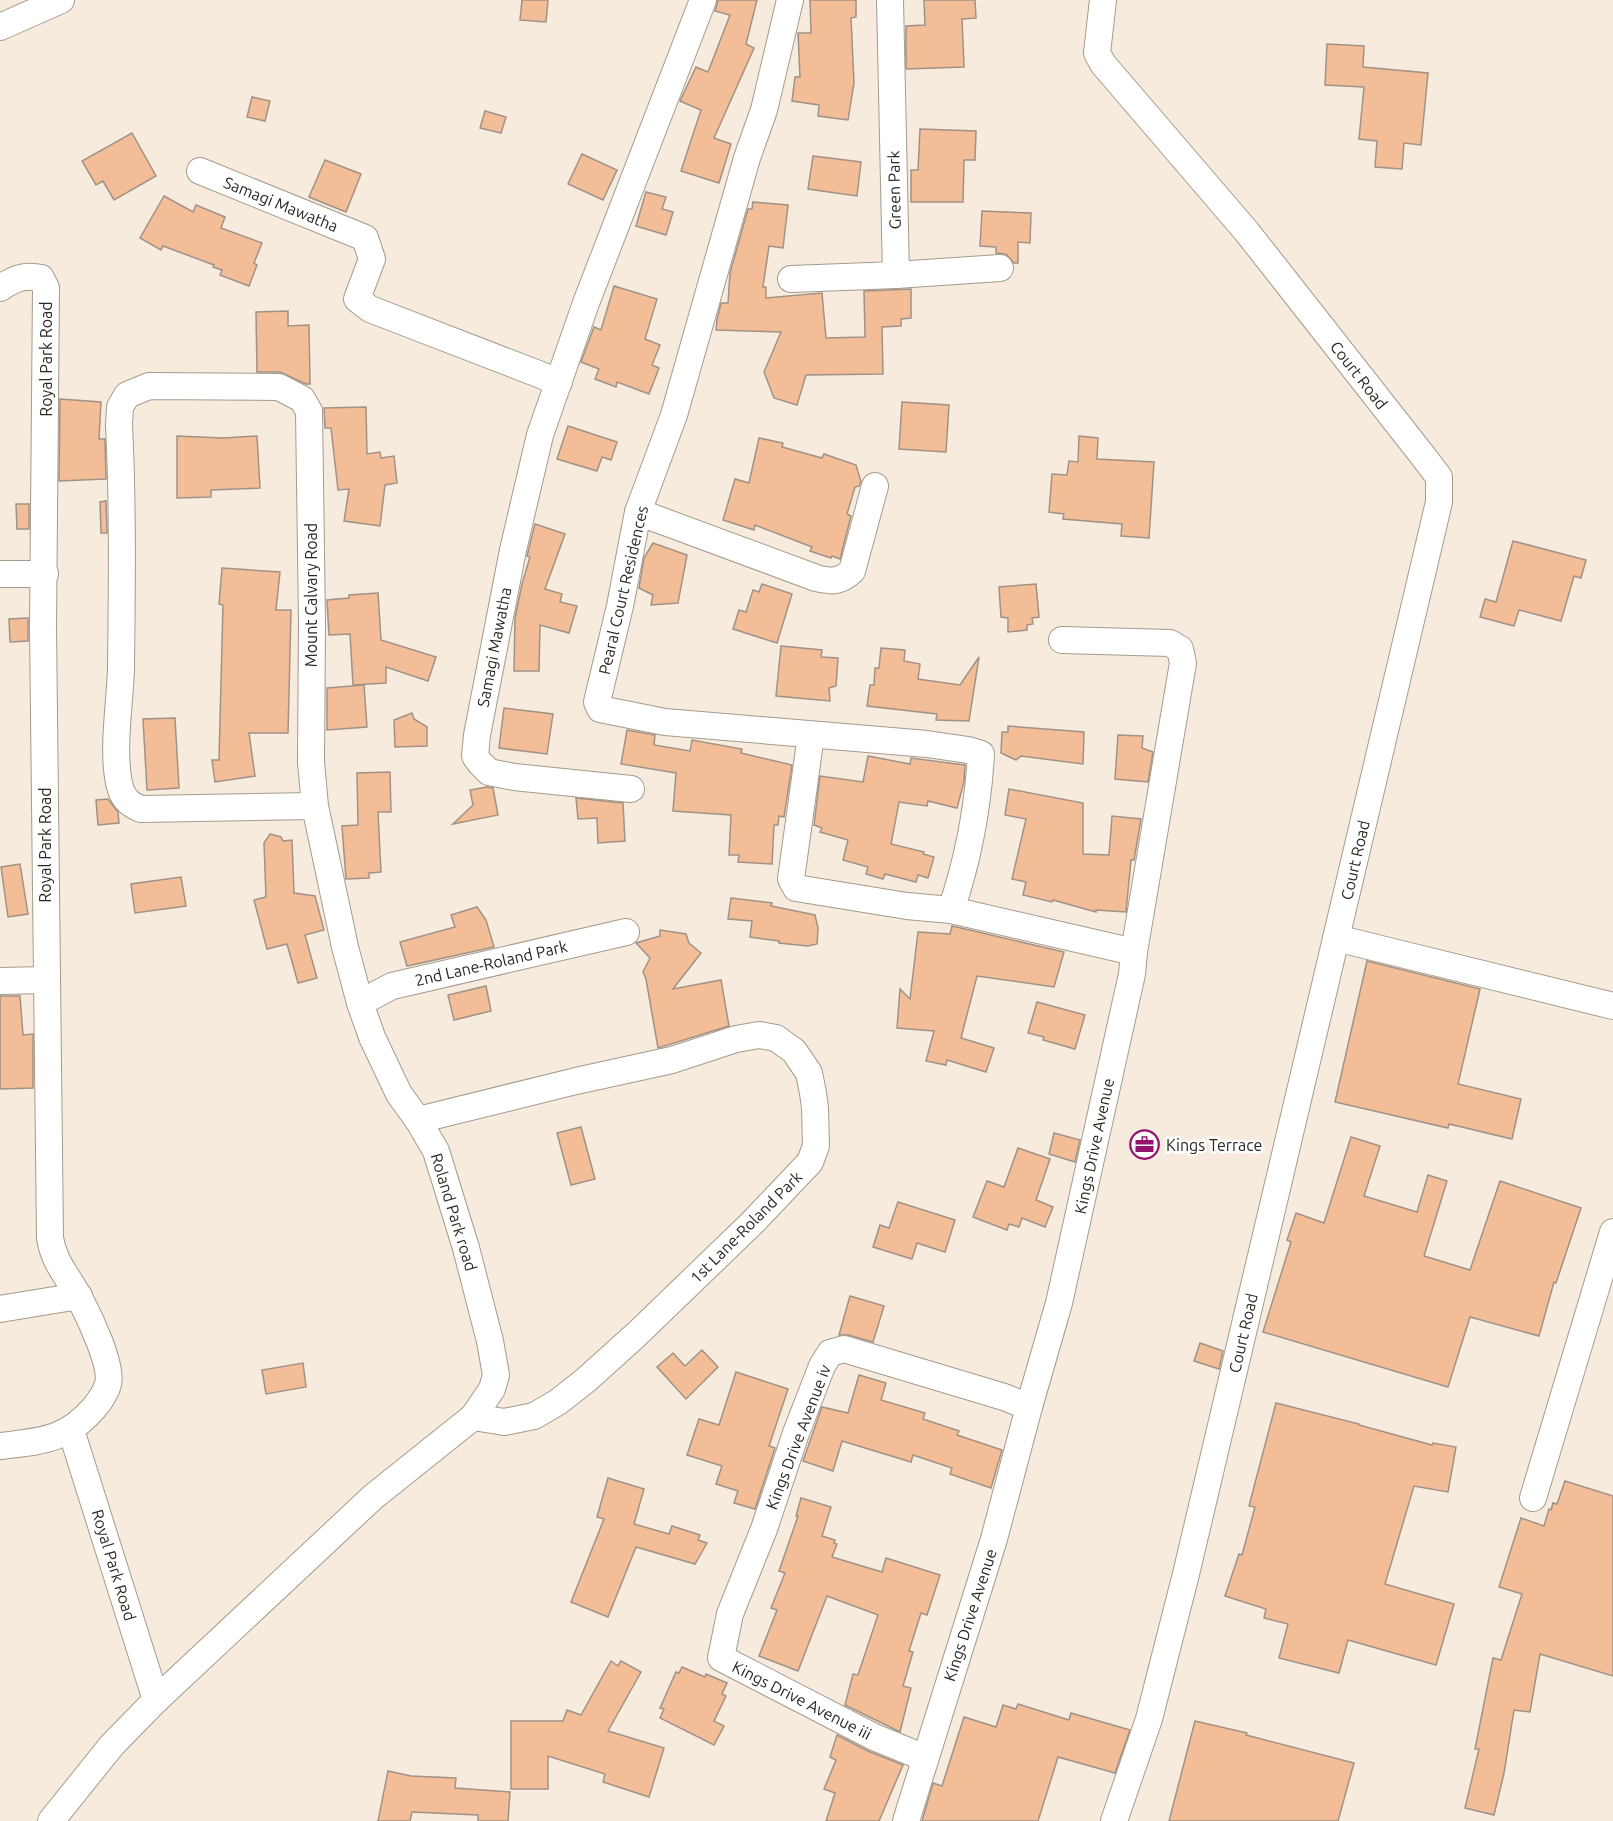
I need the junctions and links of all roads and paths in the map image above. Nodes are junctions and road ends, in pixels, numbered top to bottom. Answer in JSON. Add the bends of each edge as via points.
{"nodes":[{"id":1,"x":61,"y":0,"type":"edge"},
{"id":2,"x":702,"y":0,"type":"edge"},
{"id":3,"x":790,"y":0,"type":"edge"},
{"id":4,"x":890,"y":0,"type":"edge"},
{"id":5,"x":1103,"y":0,"type":"edge"},
{"id":6,"x":0,"y":27,"type":"edge"},
{"id":7,"x":200,"y":171,"type":"dead end"},
{"id":8,"x":1000,"y":268,"type":"dead end"},
{"id":9,"x":896,"y":275,"type":"junction"},
{"id":10,"x":791,"y":279,"type":"dead end"},
{"id":11,"x":0,"y":288,"type":"edge"},
{"id":12,"x":560,"y":382,"type":"junction"},
{"id":13,"x":875,"y":486,"type":"dead end"},
{"id":14,"x":639,"y":512,"type":"junction"},
{"id":15,"x":0,"y":574,"type":"edge"},
{"id":16,"x":45,"y":574,"type":"junction"},
{"id":17,"x":1062,"y":640,"type":"dead end"},
{"id":18,"x":811,"y":735,"type":"junction"},
{"id":19,"x":631,"y":789,"type":"dead end"},
{"id":20,"x":315,"y":806,"type":"junction"},
{"id":21,"x":951,"y":910,"type":"junction"},
{"id":22,"x":626,"y":932,"type":"dead end"},
{"id":23,"x":1336,"y":938,"type":"junction"},
{"id":24,"x":1134,"y":952,"type":"junction"},
{"id":25,"x":46,"y":980,"type":"junction"},
{"id":26,"x":0,"y":981,"type":"edge"},
{"id":27,"x":360,"y":1003,"type":"junction"},
{"id":28,"x":1613,"y":1006,"type":"edge"},
{"id":29,"x":418,"y":1120,"type":"junction"},
{"id":30,"x":1613,"y":1232,"type":"edge"},
{"id":31,"x":79,"y":1296,"type":"junction"},
{"id":32,"x":0,"y":1309,"type":"edge"},
{"id":33,"x":1029,"y":1407,"type":"junction"},
{"id":34,"x":473,"y":1417,"type":"junction"},
{"id":35,"x":71,"y":1430,"type":"junction"},
{"id":36,"x":0,"y":1446,"type":"edge"},
{"id":37,"x":1533,"y":1498,"type":"dead end"},
{"id":38,"x":730,"y":1614,"type":"joint"},
{"id":39,"x":156,"y":1700,"type":"junction"},
{"id":40,"x":925,"y":1758,"type":"junction"},
{"id":41,"x":51,"y":1821,"type":"edge"},
{"id":42,"x":906,"y":1821,"type":"edge"},
{"id":43,"x":1114,"y":1821,"type":"edge"}],
"edges":[{"from":1,"to":6,"type":"street"},
{"from":2,"to":12,"type":"street","name":"Samagi Mawatha","via":[[586,303]]},
{"from":3,"to":14,"type":"street","name":"Pearal Court Residences","via":[[764,110],[674,415]]},
{"from":4,"to":9,"type":"street","name":"Green Park"},
{"from":5,"to":23,"type":"street","name":"Court Road","via":[[1097,41],[1097,53],[1103,64],[1247,232],[1439,477],[1440,502]]},
{"from":7,"to":12,"type":"street","name":"Samagi Mawatha","via":[[365,238],[372,260],[357,299],[370,309]]},
{"from":8,"to":9,"type":"street"},
{"from":9,"to":10,"type":"street"},
{"from":11,"to":16,"type":"street","name":"Royal Park Road","via":[[30,275],[41,278],[46,288]]},
{"from":12,"to":19,"type":"street","name":"Samagi Mawatha","via":[[540,435],[513,550],[475,756],[489,772]]},
{"from":13,"to":14,"type":"street","via":[[852,571],[842,580],[831,582]]},
{"from":14,"to":18,"type":"street","name":"Pearal Court Residences","via":[[597,702],[600,709],[665,722]]},
{"from":15,"to":16,"type":"street"},
{"from":16,"to":25,"type":"street","name":"Royal Park Road"},
{"from":17,"to":24,"type":"street","name":"Kings Drive Avenue","via":[[1170,643],[1180,649],[1183,663]]},
{"from":18,"to":21,"type":"street","via":[[791,879],[796,888]]},
{"from":18,"to":21,"type":"street","name":"Pearal Court Residences","via":[[927,744],[981,754],[971,833]]},
{"from":20,"to":20,"type":"street","name":"Mount Calvary Road","via":[[311,762],[309,411],[302,399],[279,387],[149,386],[127,395],[120,407],[122,568],[117,739],[119,781],[126,800],[141,808]]},
{"from":20,"to":27,"type":"street","name":"Roland Park road"},
{"from":21,"to":24,"type":"street"},
{"from":22,"to":27,"type":"street","name":"2nd Lane-Roland Park","via":[[392,986]]},
{"from":23,"to":28,"type":"street"},
{"from":23,"to":43,"type":"street","name":"Court Road","via":[[1186,1574],[1149,1719]]},
{"from":24,"to":33,"type":"street","name":"Kings Drive Avenue","via":[[1090,1169],[1059,1303]]},
{"from":25,"to":26,"type":"street"},
{"from":25,"to":31,"type":"street","name":"Royal Park Road","via":[[50,1238],[52,1252]]},
{"from":27,"to":29,"type":"street","name":"Roland Park road","via":[[399,1094]]},
{"from":29,"to":34,"type":"street","name":"Roland Park road","via":[[436,1151],[490,1341],[496,1375],[492,1389]]},
{"from":29,"to":34,"type":"street","name":"1st Lane-Roland Park","via":[[672,1060],[759,1035],[776,1038],[794,1051],[809,1073],[813,1093],[816,1146],[810,1162],[637,1334],[586,1380],[534,1416],[504,1422]]},
{"from":30,"to":37,"type":"street"},
{"from":31,"to":32,"type":"street"},
{"from":31,"to":35,"type":"street","name":"Royal Park Road","via":[[104,1354],[109,1384],[99,1402]]},
{"from":33,"to":38,"type":"street","name":"Kings Drive Avenue iv","via":[[844,1349],[830,1353],[796,1433]]},
{"from":33,"to":40,"type":"street","name":"Kings Drive Avenue","via":[[994,1539]]},
{"from":34,"to":39,"type":"street","name":"Roland Park road","via":[[373,1497]]},
{"from":35,"to":36,"type":"street","name":"Royal Park Road","via":[[54,1437]]},
{"from":35,"to":39,"type":"street","name":"Royal Park Road"},
{"from":38,"to":40,"type":"street","name":"Kings Drive Avenue iii","via":[[721,1658],[874,1737]]},
{"from":39,"to":41,"type":"street","name":"Roland Park road","via":[[112,1745]]},
{"from":40,"to":42,"type":"street","name":"Kings Drive Avenue"}]}
